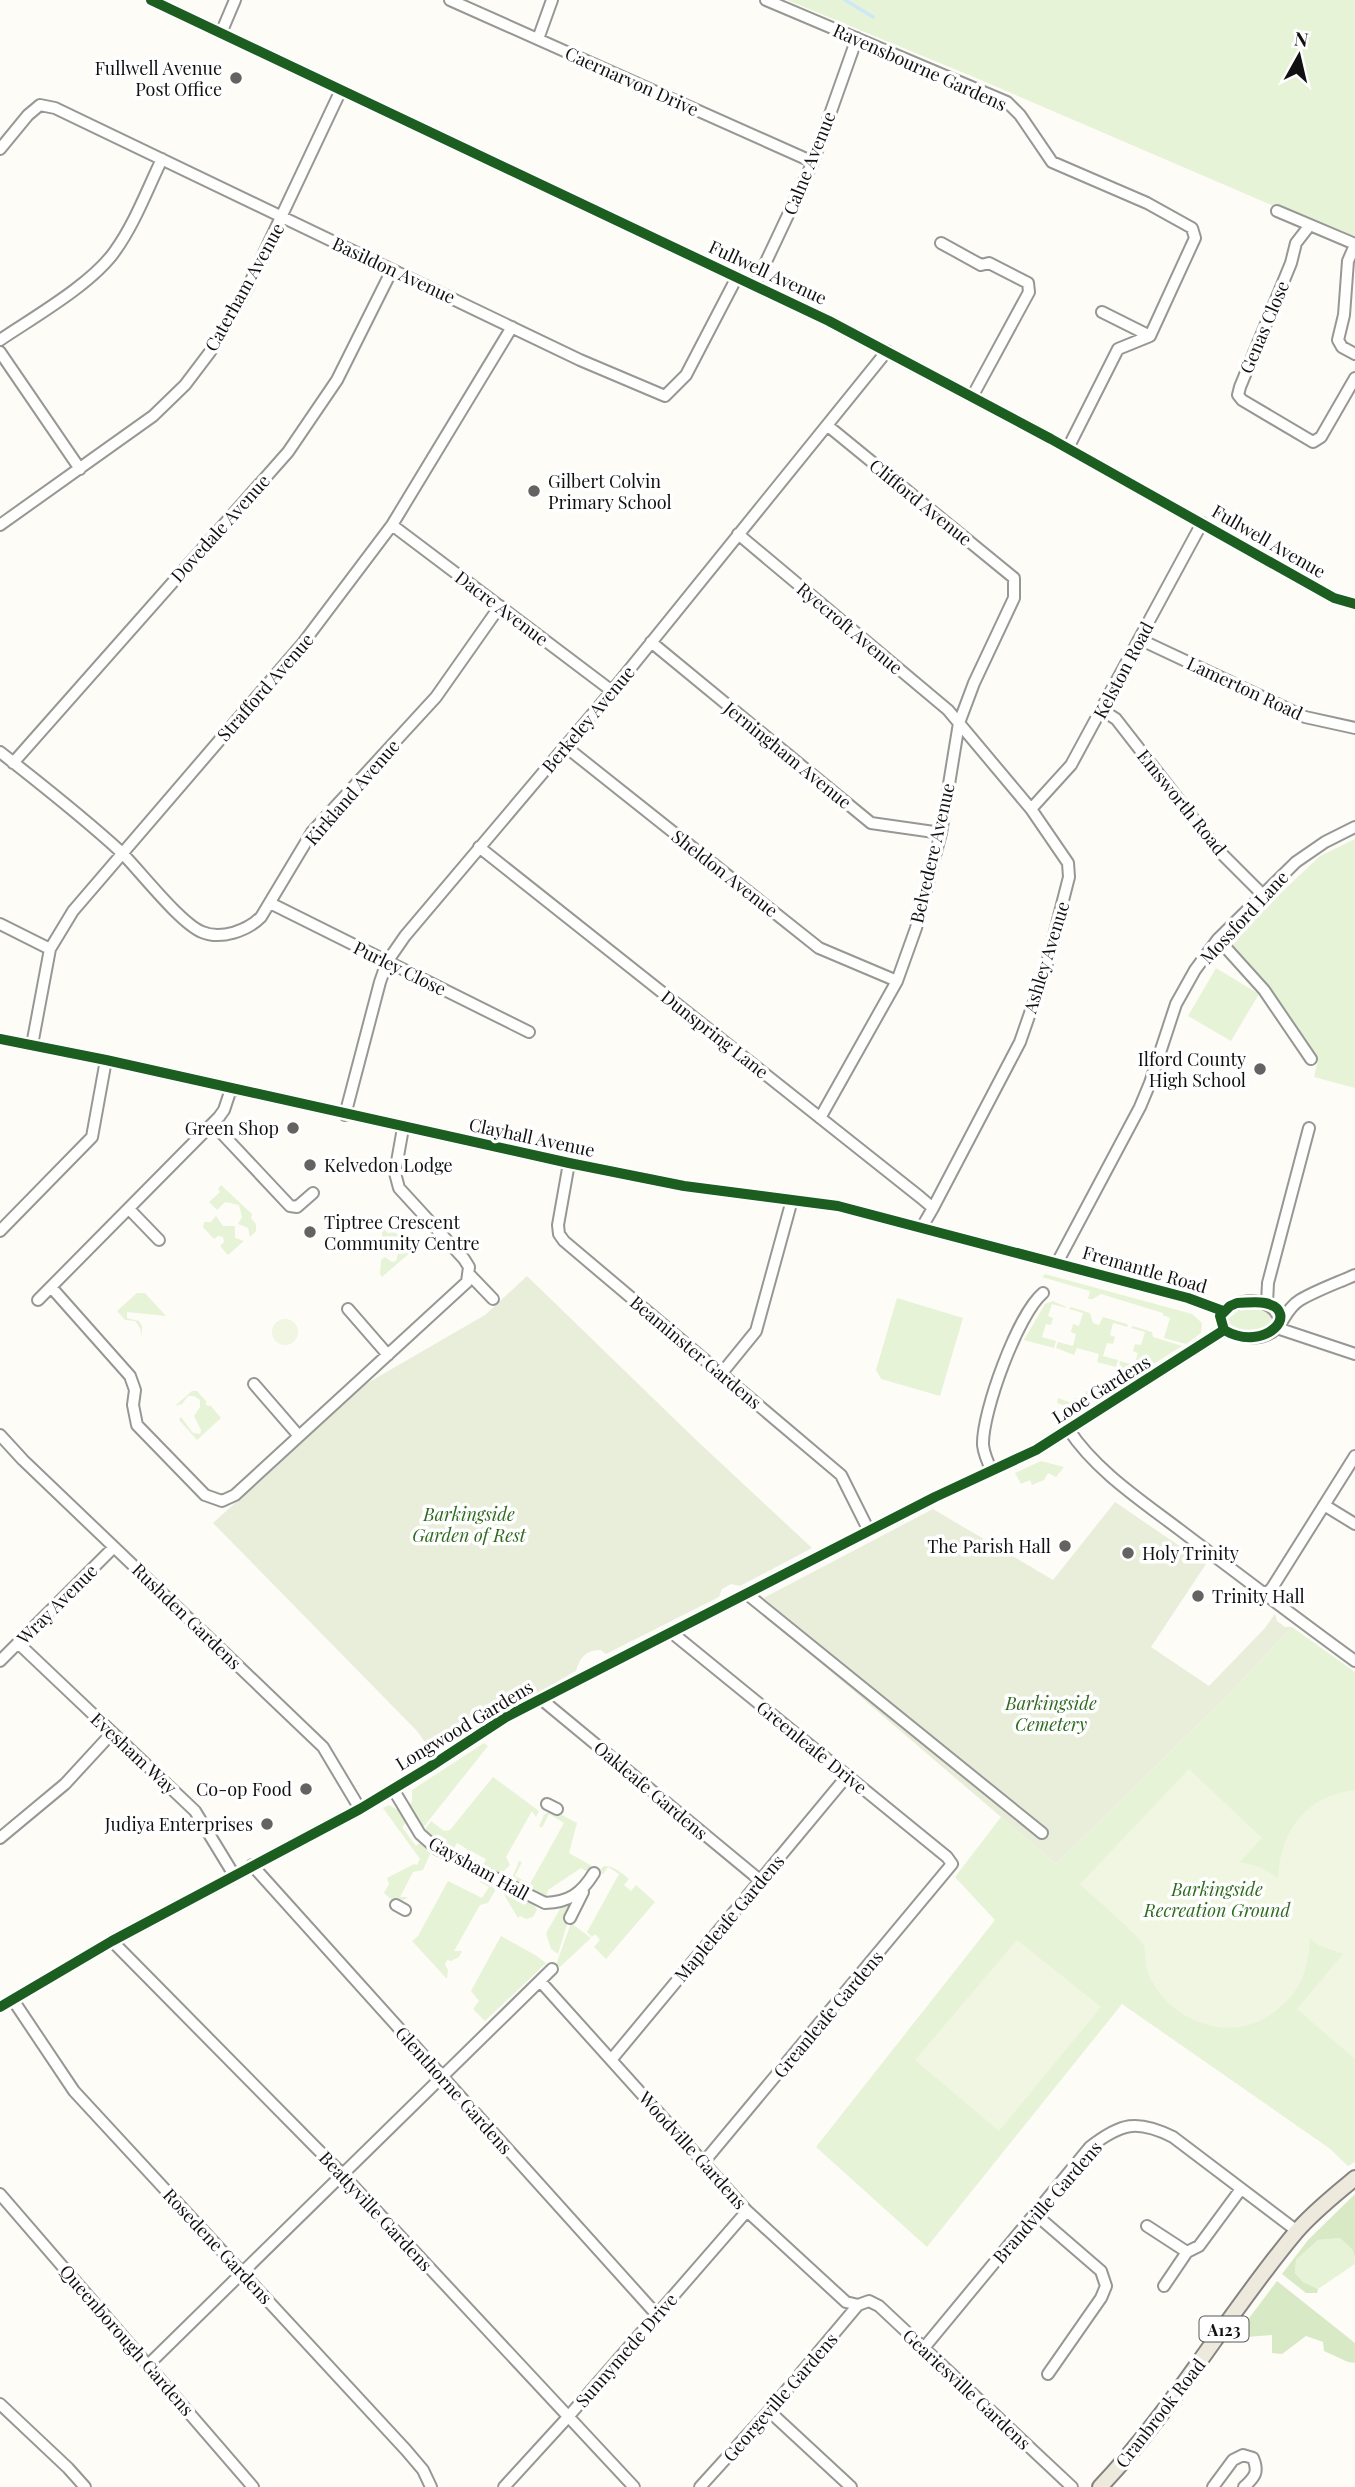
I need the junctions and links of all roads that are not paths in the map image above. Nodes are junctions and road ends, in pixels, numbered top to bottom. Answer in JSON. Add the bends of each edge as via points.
{"nodes":[{"id":1,"x":151,"y":0,"type":"edge"},
{"id":2,"x":235,"y":0,"type":"edge"},
{"id":3,"x":450,"y":0,"type":"edge"},
{"id":4,"x":552,"y":0,"type":"edge"},
{"id":5,"x":766,"y":0,"type":"edge"},
{"id":6,"x":221,"y":33,"type":"junction"},
{"id":7,"x":857,"y":38,"type":"junction"},
{"id":8,"x":538,"y":39,"type":"junction"},
{"id":9,"x":341,"y":90,"type":"junction"},
{"id":10,"x":2,"y":142,"type":"edge"},
{"id":11,"x":162,"y":159,"type":"junction"},
{"id":12,"x":813,"y":162,"type":"junction"},
{"id":13,"x":1276,"y":211,"type":"dead end"},
{"id":14,"x":282,"y":218,"type":"junction"},
{"id":15,"x":1310,"y":225,"type":"junction"},
{"id":16,"x":941,"y":243,"type":"dead end"},
{"id":17,"x":1355,"y":244,"type":"edge"},
{"id":18,"x":393,"y":270,"type":"junction"},
{"id":19,"x":737,"y":276,"type":"junction"},
{"id":20,"x":755,"y":285,"type":"junction"},
{"id":21,"x":1102,"y":312,"type":"dead end"},
{"id":22,"x":512,"y":327,"type":"junction"},
{"id":23,"x":1150,"y":335,"type":"junction"},
{"id":24,"x":0,"y":340,"type":"edge"},
{"id":25,"x":887,"y":351,"type":"junction"},
{"id":26,"x":0,"y":352,"type":"edge"},
{"id":27,"x":1355,"y":354,"type":"edge"},
{"id":28,"x":1355,"y":378,"type":"edge"},
{"id":29,"x":972,"y":397,"type":"junction"},
{"id":30,"x":828,"y":426,"type":"junction"},
{"id":31,"x":1068,"y":448,"type":"junction"},
{"id":32,"x":80,"y":469,"type":"junction"},
{"id":33,"x":1202,"y":523,"type":"junction"},
{"id":34,"x":0,"y":525,"type":"edge"},
{"id":35,"x":392,"y":525,"type":"junction"},
{"id":36,"x":738,"y":534,"type":"junction"},
{"id":37,"x":1014,"y":578,"type":"joint"},
{"id":38,"x":1355,"y":604,"type":"edge"},
{"id":39,"x":499,"y":606,"type":"junction"},
{"id":40,"x":1139,"y":639,"type":"junction"},
{"id":41,"x":651,"y":642,"type":"junction"},
{"id":42,"x":612,"y":691,"type":"junction"},
{"id":43,"x":1101,"y":710,"type":"junction"},
{"id":44,"x":959,"y":723,"type":"junction"},
{"id":45,"x":1355,"y":728,"type":"edge"},
{"id":46,"x":566,"y":747,"type":"junction"},
{"id":47,"x":0,"y":752,"type":"edge"},
{"id":48,"x":13,"y":763,"type":"junction"},
{"id":49,"x":1031,"y":809,"type":"junction"},
{"id":50,"x":1355,"y":827,"type":"edge"},
{"id":51,"x":941,"y":833,"type":"junction"},
{"id":52,"x":479,"y":847,"type":"junction"},
{"id":53,"x":121,"y":853,"type":"junction"},
{"id":54,"x":1263,"y":895,"type":"junction"},
{"id":55,"x":270,"y":904,"type":"junction"},
{"id":56,"x":0,"y":924,"type":"edge"},
{"id":57,"x":1218,"y":939,"type":"junction"},
{"id":58,"x":50,"y":949,"type":"junction"},
{"id":59,"x":387,"y":961,"type":"junction"},
{"id":60,"x":897,"y":981,"type":"junction"},
{"id":61,"x":530,"y":1032,"type":"dead end"},
{"id":62,"x":0,"y":1039,"type":"edge"},
{"id":63,"x":32,"y":1045,"type":"junction"},
{"id":64,"x":1311,"y":1059,"type":"dead end"},
{"id":65,"x":106,"y":1060,"type":"junction"},
{"id":66,"x":231,"y":1089,"type":"junction"},
{"id":67,"x":345,"y":1115,"type":"junction"},
{"id":68,"x":820,"y":1118,"type":"junction"},
{"id":69,"x":213,"y":1124,"type":"junction"},
{"id":70,"x":404,"y":1128,"type":"junction"},
{"id":71,"x":1309,"y":1128,"type":"dead end"},
{"id":72,"x":569,"y":1163,"type":"junction"},
{"id":73,"x":313,"y":1193,"type":"dead end"},
{"id":74,"x":792,"y":1200,"type":"junction"},
{"id":75,"x":933,"y":1208,"type":"junction"},
{"id":76,"x":129,"y":1209,"type":"junction"},
{"id":77,"x":922,"y":1227,"type":"junction"},
{"id":78,"x":0,"y":1231,"type":"edge"},
{"id":79,"x":159,"y":1240,"type":"dead end"},
{"id":80,"x":1057,"y":1263,"type":"junction"},
{"id":81,"x":469,"y":1274,"type":"junction"},
{"id":82,"x":1355,"y":1275,"type":"edge"},
{"id":83,"x":51,"y":1287,"type":"junction"},
{"id":84,"x":1043,"y":1293,"type":"dead end"},
{"id":85,"x":493,"y":1298,"type":"dead end"},
{"id":86,"x":38,"y":1300,"type":"dead end"},
{"id":87,"x":1267,"y":1303,"type":"junction"},
{"id":88,"x":348,"y":1310,"type":"dead end"},
{"id":89,"x":1223,"y":1311,"type":"junction"},
{"id":90,"x":1279,"y":1325,"type":"junction"},
{"id":91,"x":1224,"y":1330,"type":"junction"},
{"id":92,"x":1355,"y":1354,"type":"edge"},
{"id":93,"x":388,"y":1355,"type":"junction"},
{"id":94,"x":721,"y":1374,"type":"junction"},
{"id":95,"x":254,"y":1384,"type":"dead end"},
{"id":96,"x":1069,"y":1430,"type":"junction"},
{"id":97,"x":0,"y":1435,"type":"edge"},
{"id":98,"x":299,"y":1436,"type":"junction"},
{"id":99,"x":1355,"y":1456,"type":"edge"},
{"id":100,"x":992,"y":1471,"type":"junction"},
{"id":101,"x":1324,"y":1505,"type":"junction"},
{"id":102,"x":1355,"y":1524,"type":"edge"},
{"id":103,"x":869,"y":1531,"type":"junction"},
{"id":104,"x":114,"y":1547,"type":"junction"},
{"id":105,"x":1260,"y":1592,"type":"junction"},
{"id":106,"x":747,"y":1594,"type":"junction"},
{"id":107,"x":671,"y":1632,"type":"junction"},
{"id":108,"x":18,"y":1643,"type":"junction"},
{"id":109,"x":0,"y":1661,"type":"edge"},
{"id":110,"x":1355,"y":1661,"type":"edge"},
{"id":111,"x":541,"y":1699,"type":"junction"},
{"id":112,"x":112,"y":1733,"type":"junction"},
{"id":113,"x":848,"y":1776,"type":"junction"},
{"id":114,"x":393,"y":1788,"type":"junction"},
{"id":115,"x":360,"y":1809,"type":"junction"},
{"id":116,"x":1042,"y":1833,"type":"dead end"},
{"id":117,"x":0,"y":1838,"type":"edge"},
{"id":118,"x":952,"y":1864,"type":"joint"},
{"id":119,"x":252,"y":1865,"type":"junction"},
{"id":120,"x":594,"y":1873,"type":"dead end"},
{"id":121,"x":234,"y":1875,"type":"junction"},
{"id":122,"x":761,"y":1881,"type":"junction"},
{"id":123,"x":586,"y":1886,"type":"junction"},
{"id":124,"x":570,"y":1918,"type":"dead end"},
{"id":125,"x":112,"y":1941,"type":"junction"},
{"id":126,"x":552,"y":1969,"type":"dead end"},
{"id":127,"x":540,"y":1981,"type":"junction"},
{"id":128,"x":13,"y":2000,"type":"junction"},
{"id":129,"x":0,"y":2007,"type":"edge"},
{"id":130,"x":611,"y":2060,"type":"junction"},
{"id":131,"x":443,"y":2078,"type":"junction"},
{"id":132,"x":704,"y":2163,"type":"junction"},
{"id":133,"x":343,"y":2175,"type":"junction"},
{"id":134,"x":1355,"y":2178,"type":"edge"},
{"id":135,"x":1241,"y":2189,"type":"junction"},
{"id":136,"x":0,"y":2194,"type":"edge"},
{"id":137,"x":747,"y":2211,"type":"junction"},
{"id":138,"x":1035,"y":2214,"type":"junction"},
{"id":139,"x":1147,"y":2226,"type":"dead end"},
{"id":140,"x":1297,"y":2231,"type":"junction"},
{"id":141,"x":1187,"y":2252,"type":"junction"},
{"id":142,"x":243,"y":2272,"type":"junction"},
{"id":143,"x":1164,"y":2286,"type":"dead end"},
{"id":144,"x":858,"y":2305,"type":"junction"},
{"id":145,"x":657,"y":2315,"type":"junction"},
{"id":146,"x":923,"y":2348,"type":"junction"},
{"id":147,"x":149,"y":2364,"type":"junction"},
{"id":148,"x":1048,"y":2374,"type":"dead end"},
{"id":149,"x":0,"y":2404,"type":"edge"},
{"id":150,"x":769,"y":2411,"type":"junction"},
{"id":151,"x":568,"y":2417,"type":"junction"},
{"id":152,"x":85,"y":2487,"type":"edge"},
{"id":153,"x":253,"y":2487,"type":"edge"},
{"id":154,"x":431,"y":2487,"type":"edge"},
{"id":155,"x":504,"y":2487,"type":"edge"},
{"id":156,"x":634,"y":2487,"type":"edge"},
{"id":157,"x":700,"y":2487,"type":"edge"},
{"id":158,"x":851,"y":2487,"type":"edge"},
{"id":159,"x":1072,"y":2487,"type":"edge"},
{"id":160,"x":1100,"y":2487,"type":"edge"},
{"id":161,"x":1213,"y":2487,"type":"edge"},
{"id":162,"x":1244,"y":2487,"type":"edge"}],
"edges":[{"from":1,"to":6,"type":"street","name":"Fullwell Avenue"},
{"from":2,"to":6,"type":"street"},
{"from":3,"to":8,"type":"street","name":"Caernarvon Drive"},
{"from":4,"to":8,"type":"street"},
{"from":5,"to":7,"type":"street","name":"Ravensbourne Gardens"},
{"from":6,"to":9,"type":"street","name":"Fullwell Avenue"},
{"from":7,"to":12,"type":"street","name":"Calne Avenue"},
{"from":7,"to":23,"type":"street","name":"Ravensbourne Gardens","via":[[1007,102],[1052,162],[1192,228],[1195,239]]},
{"from":8,"to":12,"type":"street","name":"Caernarvon Drive"},
{"from":9,"to":14,"type":"street","name":"Caterham Avenue"},
{"from":9,"to":19,"type":"street","name":"Fullwell Avenue"},
{"from":10,"to":11,"type":"street","name":"Basildon Avenue","via":[[40,105]]},
{"from":11,"to":14,"type":"street","name":"Basildon Avenue"},
{"from":11,"to":24,"type":"street","via":[[113,254],[75,289]]},
{"from":12,"to":20,"type":"street","name":"Calne Avenue"},
{"from":13,"to":15,"type":"street"},
{"from":14,"to":18,"type":"street","name":"Basildon Avenue"},
{"from":14,"to":32,"type":"street","name":"Caterham Avenue","via":[[248,287],[185,385],[153,416]]},
{"from":15,"to":17,"type":"street"},
{"from":15,"to":28,"type":"street","name":"Genas Close","via":[[1296,243],[1238,395],[1313,442],[1321,437]]},
{"from":16,"to":29,"type":"street","via":[[1028,283],[1030,292]]},
{"from":17,"to":27,"type":"street","via":[[1348,261],[1338,340]]},
{"from":18,"to":22,"type":"street","name":"Basildon Avenue"},
{"from":18,"to":48,"type":"street","name":"Dovedale Avenue","via":[[337,380],[288,452]]},
{"from":19,"to":20,"type":"street","name":"Fullwell Avenue"},
{"from":19,"to":22,"type":"street","name":"Basildon Avenue","via":[[687,375],[665,397]]},
{"from":20,"to":25,"type":"street","name":"Fullwell Avenue"},
{"from":21,"to":23,"type":"street"},
{"from":22,"to":35,"type":"street","name":"Strafford Avenue"},
{"from":23,"to":31,"type":"street","via":[[1118,349]]},
{"from":25,"to":29,"type":"street","name":"Fullwell Avenue"},
{"from":25,"to":30,"type":"street","name":"Berkeley Avenue"},
{"from":26,"to":32,"type":"street"},
{"from":29,"to":31,"type":"street","name":"Fullwell Avenue"},
{"from":30,"to":36,"type":"street","name":"Berkeley Avenue"},
{"from":30,"to":37,"type":"street","name":"Clifford Avenue"},
{"from":31,"to":33,"type":"street","name":"Fullwell Avenue"},
{"from":32,"to":34,"type":"street","name":"Caterham Avenue"},
{"from":33,"to":38,"type":"street","name":"Fullwell Avenue","via":[[1334,598]]},
{"from":33,"to":40,"type":"street","name":"Kelston Road"},
{"from":35,"to":39,"type":"street","name":"Dacre Avenue"},
{"from":35,"to":53,"type":"street","name":"Strafford Avenue","via":[[303,643]]},
{"from":36,"to":41,"type":"street","name":"Berkeley Avenue"},
{"from":36,"to":44,"type":"street","name":"Ryecroft Avenue"},
{"from":37,"to":44,"type":"street","name":"Belvedere Avenue","via":[[1014,598]]},
{"from":39,"to":42,"type":"street","name":"Dacre Avenue"},
{"from":39,"to":55,"type":"street","name":"Kirkland Avenue","via":[[436,698],[312,832]]},
{"from":40,"to":43,"type":"street","name":"Kelston Road"},
{"from":40,"to":45,"type":"street","name":"Lamerton Road","via":[[1306,717]]},
{"from":41,"to":42,"type":"street","name":"Berkeley Avenue"},
{"from":41,"to":51,"type":"street","name":"Jerningham Avenue","via":[[871,823]]},
{"from":42,"to":46,"type":"street","name":"Berkeley Avenue"},
{"from":43,"to":49,"type":"street","name":"Kelston Road","via":[[1071,765]]},
{"from":43,"to":54,"type":"street","name":"Emsworth Road","via":[[1116,719],[1218,850]]},
{"from":44,"to":49,"type":"street","name":"Ashley Avenue"},
{"from":44,"to":51,"type":"street","name":"Belvedere Avenue"},
{"from":46,"to":52,"type":"street","name":"Berkeley Avenue"},
{"from":46,"to":60,"type":"street","name":"Sheldon Avenue","via":[[819,948]]},
{"from":47,"to":48,"type":"street","name":"Kirkland Avenue"},
{"from":48,"to":53,"type":"street","name":"Kirkland Avenue"},
{"from":49,"to":75,"type":"street","name":"Ashley Avenue","via":[[1068,863],[1069,877],[1046,967],[1020,1042]]},
{"from":50,"to":54,"type":"street","name":"Mossford Lane","via":[[1296,862]]},
{"from":51,"to":60,"type":"street","name":"Belvedere Avenue"},
{"from":52,"to":59,"type":"street","name":"Berkeley Avenue"},
{"from":52,"to":68,"type":"street","name":"Dunspring Lane"},
{"from":53,"to":55,"type":"street","name":"Kirkland Avenue","via":[[202,932],[224,935],[251,927]]},
{"from":53,"to":58,"type":"street","name":"Strafford Avenue","via":[[73,911]]},
{"from":54,"to":57,"type":"street","name":"Mossford Lane"},
{"from":55,"to":59,"type":"street","name":"Purley Close"},
{"from":56,"to":58,"type":"street"},
{"from":57,"to":64,"type":"street","via":[[1264,990]]},
{"from":57,"to":80,"type":"street","name":"Mossford Lane","via":[[1176,1004],[1140,1107]]},
{"from":58,"to":63,"type":"street","name":"Strafford Avenue"},
{"from":59,"to":61,"type":"street","name":"Purley Close"},
{"from":59,"to":67,"type":"street","name":"Berkeley Avenue"},
{"from":60,"to":68,"type":"street","name":"Belvedere Avenue"},
{"from":62,"to":63,"type":"street","name":"Clayhall Avenue"},
{"from":63,"to":65,"type":"street","name":"Clayhall Avenue"},
{"from":65,"to":66,"type":"street","name":"Clayhall Avenue"},
{"from":65,"to":78,"type":"street","via":[[92,1137]]},
{"from":66,"to":67,"type":"street","name":"Clayhall Avenue"},
{"from":66,"to":69,"type":"street"},
{"from":67,"to":70,"type":"street","name":"Clayhall Avenue"},
{"from":68,"to":75,"type":"street","name":"Dunspring Lane"},
{"from":69,"to":73,"type":"street","via":[[290,1206],[297,1207]]},
{"from":69,"to":76,"type":"street"},
{"from":70,"to":72,"type":"street","name":"Clayhall Avenue"},
{"from":70,"to":81,"type":"street","via":[[395,1172],[399,1188],[459,1252]]},
{"from":71,"to":87,"type":"street","via":[[1268,1283]]},
{"from":72,"to":74,"type":"street","name":"Clayhall Avenue"},
{"from":72,"to":94,"type":"street","name":"Beaminster Gardens","via":[[558,1226],[564,1241]]},
{"from":74,"to":77,"type":"street","name":"Clayhall Avenue"},
{"from":74,"to":94,"type":"street","via":[[756,1331]]},
{"from":75,"to":77,"type":"street"},
{"from":76,"to":79,"type":"street"},
{"from":76,"to":83,"type":"street"},
{"from":77,"to":80,"type":"street","name":"Clayhall Avenue"},
{"from":80,"to":89,"type":"street","name":"Fremantle Road"},
{"from":81,"to":85,"type":"street"},
{"from":81,"to":93,"type":"street","via":[[461,1289]]},
{"from":82,"to":90,"type":"street","via":[[1299,1300]]},
{"from":83,"to":86,"type":"street"},
{"from":83,"to":98,"type":"street","via":[[130,1376],[137,1425],[205,1496],[222,1501],[235,1495]]},
{"from":84,"to":100,"type":"street","via":[[1014,1338],[993,1399],[983,1441]]},
{"from":87,"to":89,"type":"street","via":[[1237,1303]]},
{"from":87,"to":90,"type":"street","via":[[1278,1312]]},
{"from":88,"to":93,"type":"street"},
{"from":89,"to":91,"type":"street"},
{"from":90,"to":91,"type":"street","via":[[1264,1336],[1232,1335]]},
{"from":90,"to":92,"type":"street"},
{"from":91,"to":96,"type":"street","name":"Looe Gardens"},
{"from":93,"to":98,"type":"street"},
{"from":94,"to":103,"type":"street","name":"Beaminster Gardens","via":[[841,1475]]},
{"from":95,"to":98,"type":"street"},
{"from":96,"to":100,"type":"street","name":"Looe Gardens"},
{"from":96,"to":105,"type":"street","via":[[1093,1460]]},
{"from":97,"to":104,"type":"street","name":"Rushden Gardens"},
{"from":99,"to":101,"type":"street"},
{"from":100,"to":103,"type":"street","name":"Longwood Gardens"},
{"from":101,"to":102,"type":"street"},
{"from":101,"to":105,"type":"street","via":[[1272,1588]]},
{"from":103,"to":106,"type":"street","name":"Longwood Gardens"},
{"from":104,"to":108,"type":"street","name":"Wray Avenue"},
{"from":104,"to":115,"type":"street","name":"Rushden Gardens","via":[[323,1747]]},
{"from":105,"to":110,"type":"street"},
{"from":106,"to":107,"type":"street","name":"Longwood Gardens"},
{"from":106,"to":116,"type":"street"},
{"from":107,"to":111,"type":"street","name":"Longwood Gardens"},
{"from":107,"to":113,"type":"street","name":"Greenleafe Drive"},
{"from":108,"to":109,"type":"street","name":"Wray Avenue"},
{"from":108,"to":112,"type":"street","name":"Evesham Way"},
{"from":111,"to":114,"type":"street","name":"Longwood Gardens"},
{"from":111,"to":122,"type":"street","name":"Oakleafe Gardens"},
{"from":112,"to":117,"type":"street","via":[[65,1784]]},
{"from":112,"to":121,"type":"street","name":"Evesham Way","via":[[195,1811]]},
{"from":113,"to":118,"type":"street","name":"Greenleafe Drive"},
{"from":113,"to":122,"type":"street","name":"Mapleleafe Gardens"},
{"from":114,"to":115,"type":"street","name":"Longwood Gardens"},
{"from":114,"to":123,"type":"street","name":"Gaysham Hall","via":[[420,1834],[437,1849],[503,1884],[545,1903],[576,1896]]},
{"from":115,"to":119,"type":"street","name":"Longwood Gardens"},
{"from":118,"to":132,"type":"street","name":"Greanleafe Gardens"},
{"from":119,"to":121,"type":"street","name":"Longwood Gardens"},
{"from":119,"to":131,"type":"street","name":"Glenthorne Gardens"},
{"from":120,"to":123,"type":"street","name":"Gaysham Hall"},
{"from":121,"to":125,"type":"street","name":"Longwood Gardens"},
{"from":122,"to":130,"type":"street","name":"Mapleleafe Gardens"},
{"from":123,"to":124,"type":"street","name":"Gaysham Hall"},
{"from":125,"to":128,"type":"street","name":"Longwood Gardens"},
{"from":125,"to":133,"type":"street","name":"Beattyville Gardens"},
{"from":126,"to":127,"type":"street"},
{"from":127,"to":130,"type":"street","name":"Woodville Gardens"},
{"from":127,"to":131,"type":"street"},
{"from":128,"to":129,"type":"street","name":"Longwood Gardens"},
{"from":128,"to":142,"type":"street","name":"Rosedene Gardens","via":[[74,2091]]},
{"from":130,"to":132,"type":"street","name":"Woodville Gardens"},
{"from":131,"to":133,"type":"street"},
{"from":131,"to":145,"type":"street","name":"Glenthorne Gardens"},
{"from":132,"to":137,"type":"street","name":"Woodville Gardens"},
{"from":133,"to":142,"type":"street"},
{"from":133,"to":151,"type":"street","name":"Beattyville Gardens"},
{"from":134,"to":140,"type":"main road","name":"Cranbrook Road","number":"A123"},
{"from":135,"to":138,"type":"street","name":"Brandville Gardens","via":[[1173,2137],[1153,2126],[1131,2126],[1110,2132],[1090,2147]]},
{"from":135,"to":140,"type":"street","name":"Brandville Gardens"},
{"from":135,"to":141,"type":"street","via":[[1199,2246]]},
{"from":136,"to":147,"type":"street","name":"Queenborough Gardens"},
{"from":137,"to":144,"type":"street","name":"Woodville Gardens","via":[[846,2302]]},
{"from":137,"to":145,"type":"street","name":"Sunnymede Drive"},
{"from":138,"to":146,"type":"street","name":"Brandville Gardens"},
{"from":138,"to":148,"type":"street","via":[[1101,2271],[1106,2286],[1060,2366]]},
{"from":139,"to":141,"type":"street"},
{"from":140,"to":160,"type":"main road","name":"Cranbrook Road","number":"A123","via":[[1189,2378]]},
{"from":141,"to":143,"type":"street"},
{"from":142,"to":147,"type":"street"},
{"from":142,"to":154,"type":"street","name":"Rosedene Gardens","via":[[424,2470]]},
{"from":144,"to":146,"type":"street","name":"Geariesville Gardens","via":[[869,2301],[879,2306]]},
{"from":144,"to":150,"type":"street","name":"Georgeville Gardens"},
{"from":145,"to":151,"type":"street","name":"Sunnymede Drive"},
{"from":146,"to":159,"type":"street","name":"Geariesville Gardens"},
{"from":147,"to":153,"type":"street","name":"Queenborough Gardens"},
{"from":149,"to":152,"type":"street"},
{"from":150,"to":157,"type":"street","name":"Georgeville Gardens"},
{"from":150,"to":158,"type":"street"},
{"from":151,"to":155,"type":"street","name":"Sunnymede Drive"},
{"from":151,"to":156,"type":"street","name":"Beattyville Gardens"},
{"from":161,"to":162,"type":"street","via":[[1233,2460],[1243,2455],[1253,2458],[1256,2467],[1255,2477]]}]}
